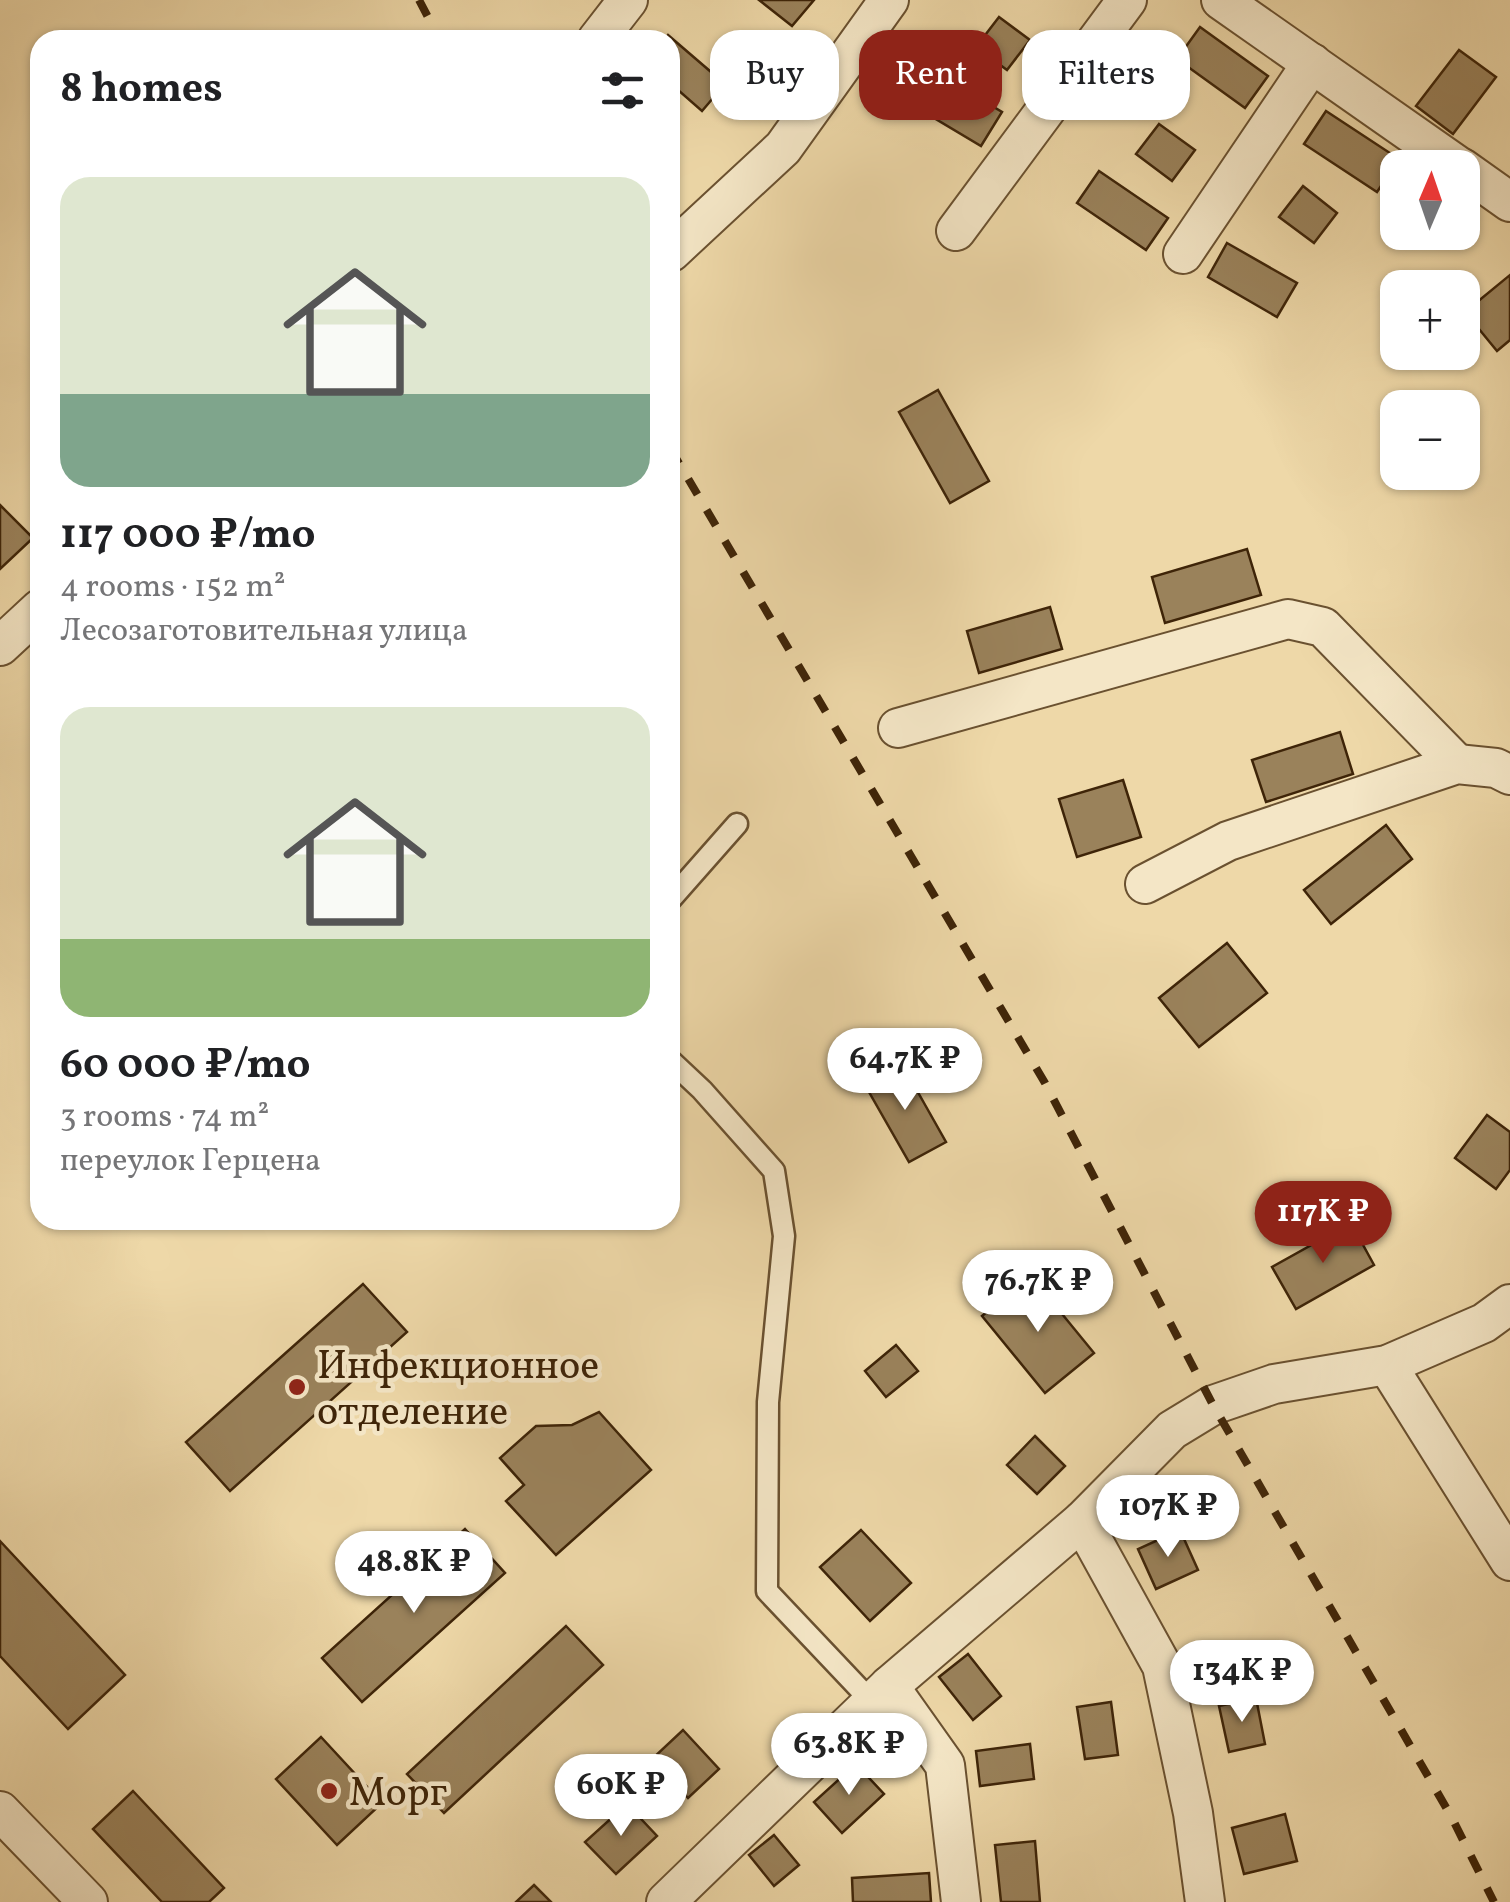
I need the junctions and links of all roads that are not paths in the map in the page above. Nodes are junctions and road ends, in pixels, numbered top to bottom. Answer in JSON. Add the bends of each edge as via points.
{"nodes":[{"id":1,"x":628,"y":0,"type":"edge"},
{"id":2,"x":889,"y":0,"type":"edge"},
{"id":3,"x":1127,"y":0,"type":"edge"},
{"id":4,"x":1221,"y":0,"type":"edge"},
{"id":5,"x":605,"y":30,"type":"edge"},
{"id":6,"x":1312,"y":63,"type":"junction"},
{"id":7,"x":1436,"y":150,"type":"edge"},
{"id":8,"x":1480,"y":181,"type":"edge"},
{"id":9,"x":1510,"y":202,"type":"edge"},
{"id":10,"x":956,"y":231,"type":"dead end"},
{"id":11,"x":680,"y":244,"type":"edge"},
{"id":12,"x":1183,"y":254,"type":"dead end"},
{"id":13,"x":30,"y":618,"type":"edge"},
{"id":14,"x":0,"y":646,"type":"edge"},
{"id":15,"x":898,"y":728,"type":"dead end"},
{"id":16,"x":1457,"y":764,"type":"junction"},
{"id":17,"x":1510,"y":775,"type":"edge"},
{"id":18,"x":738,"y":824,"type":"dead end"},
{"id":19,"x":1145,"y":884,"type":"dead end"},
{"id":20,"x":680,"y":889,"type":"edge"},
{"id":21,"x":680,"y":1069,"type":"edge"},
{"id":22,"x":1510,"y":1304,"type":"edge"},
{"id":23,"x":1387,"y":1365,"type":"junction"},
{"id":24,"x":1082,"y":1521,"type":"junction"},
{"id":25,"x":1510,"y":1562,"type":"edge"},
{"id":26,"x":880,"y":1694,"type":"junction"},
{"id":27,"x":0,"y":1811,"type":"edge"},
{"id":28,"x":88,"y":1902,"type":"edge"},
{"id":29,"x":666,"y":1902,"type":"edge"},
{"id":30,"x":962,"y":1902,"type":"edge"},
{"id":31,"x":1205,"y":1902,"type":"edge"}],
"edges":[{"from":1,"to":5,"type":"street"},
{"from":2,"to":11,"type":"street","via":[[783,148]]},
{"from":3,"to":10,"type":"street"},
{"from":4,"to":6,"type":"street"},
{"from":6,"to":7,"type":"street"},
{"from":6,"to":12,"type":"street"},
{"from":8,"to":9,"type":"street"},
{"from":13,"to":14,"type":"street"},
{"from":15,"to":16,"type":"street","via":[[1288,618],[1323,628]]},
{"from":16,"to":17,"type":"street"},
{"from":16,"to":19,"type":"street","via":[[1228,841]]},
{"from":18,"to":20,"type":"lane"},
{"from":21,"to":26,"type":"lane","via":[[774,1171],[784,1236],[768,1402],[767,1591]]},
{"from":22,"to":23,"type":"street","via":[[1484,1323]]},
{"from":23,"to":24,"type":"street","via":[[1274,1384],[1213,1405],[1172,1430]]},
{"from":23,"to":25,"type":"street"},
{"from":24,"to":26,"type":"street"},
{"from":24,"to":31,"type":"street","via":[[1162,1666]]},
{"from":26,"to":29,"type":"street"},
{"from":26,"to":30,"type":"street","via":[[945,1764]]},
{"from":27,"to":28,"type":"street"}]}
